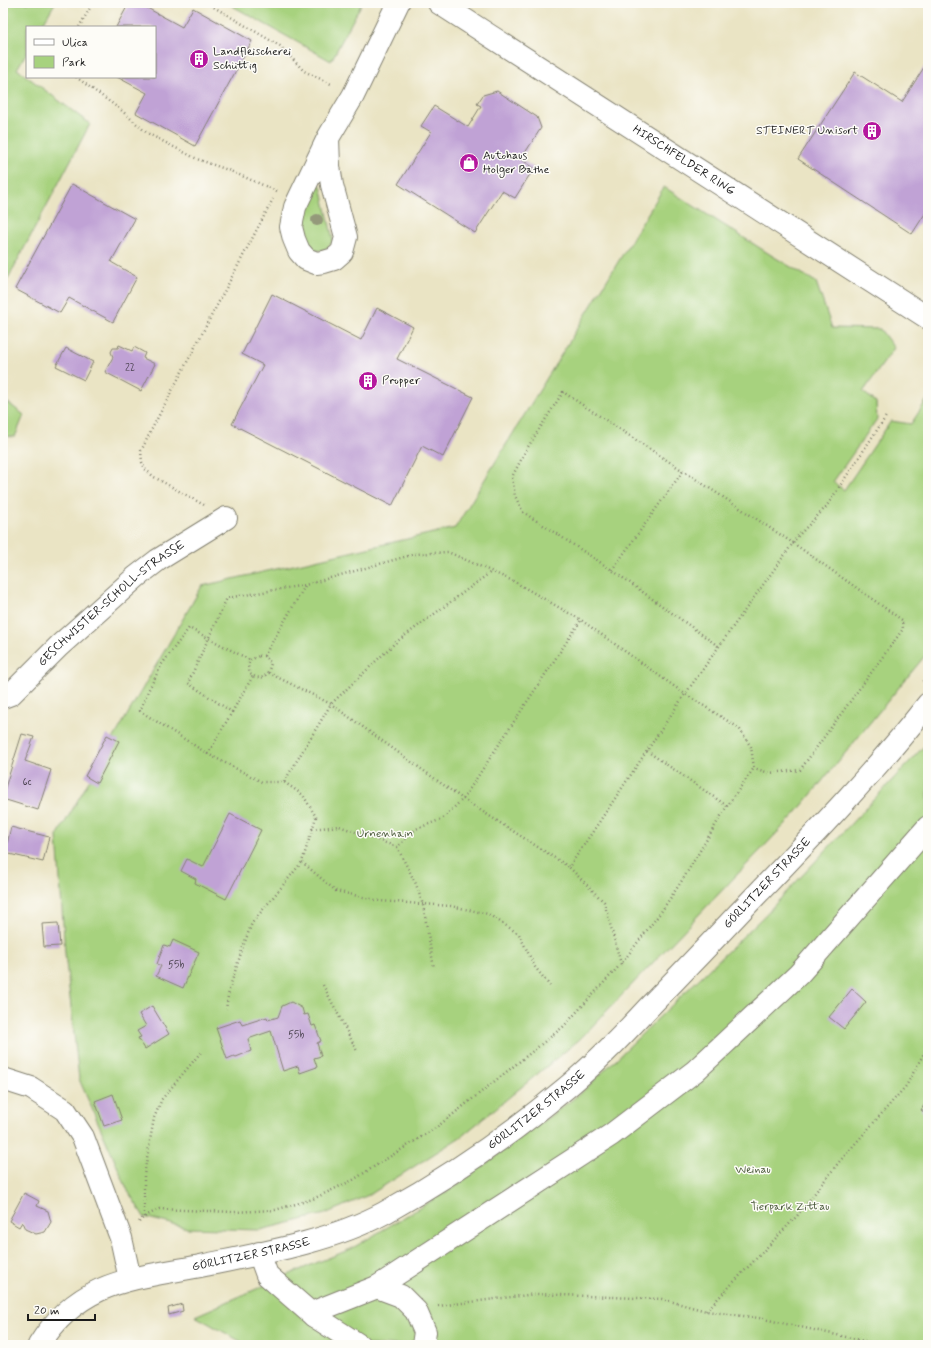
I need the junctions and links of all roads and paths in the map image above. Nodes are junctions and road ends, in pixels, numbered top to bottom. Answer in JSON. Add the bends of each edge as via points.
{"nodes":[{"id":1,"x":92,"y":3,"type":"edge"},
{"id":2,"x":207,"y":3,"type":"edge"},
{"id":3,"x":398,"y":3,"type":"edge"},
{"id":4,"x":439,"y":3,"type":"edge"},
{"id":5,"x":80,"y":26,"type":"edge"},
{"id":6,"x":77,"y":78,"type":"edge"},
{"id":7,"x":353,"y":96,"type":"junction"},
{"id":8,"x":328,"y":138,"type":"junction"},
{"id":9,"x":276,"y":191,"type":"junction"},
{"id":10,"x":298,"y":198,"type":"junction"},
{"id":11,"x":928,"y":318,"type":"edge"},
{"id":12,"x":887,"y":415,"type":"dead end"},
{"id":13,"x":683,"y":471,"type":"junction"},
{"id":14,"x":226,"y":518,"type":"joint"},
{"id":15,"x":793,"y":543,"type":"junction"},
{"id":16,"x":612,"y":570,"type":"junction"},
{"id":17,"x":491,"y":572,"type":"junction"},
{"id":18,"x":305,"y":585,"type":"junction"},
{"id":19,"x":581,"y":620,"type":"junction"},
{"id":20,"x":209,"y":638,"type":"junction"},
{"id":21,"x":718,"y":646,"type":"junction"},
{"id":22,"x":264,"y":656,"type":"junction"},
{"id":23,"x":250,"y":660,"type":"junction"},
{"id":24,"x":269,"y":673,"type":"junction"},
{"id":25,"x":253,"y":676,"type":"junction"},
{"id":26,"x":685,"y":694,"type":"junction"},
{"id":27,"x":3,"y":697,"type":"edge"},
{"id":28,"x":331,"y":704,"type":"junction"},
{"id":29,"x":928,"y":704,"type":"edge"},
{"id":30,"x":232,"y":712,"type":"junction"},
{"id":31,"x":647,"y":751,"type":"junction"},
{"id":32,"x":208,"y":754,"type":"junction"},
{"id":33,"x":754,"y":768,"type":"junction"},
{"id":34,"x":284,"y":782,"type":"junction"},
{"id":35,"x":463,"y":799,"type":"junction"},
{"id":36,"x":727,"y":806,"type":"junction"},
{"id":37,"x":928,"y":827,"type":"edge"},
{"id":38,"x":312,"y":829,"type":"junction"},
{"id":39,"x":397,"y":847,"type":"junction"},
{"id":40,"x":302,"y":862,"type":"junction"},
{"id":41,"x":569,"y":867,"type":"junction"},
{"id":42,"x":423,"y":905,"type":"junction"},
{"id":43,"x":621,"y":964,"type":"junction"},
{"id":44,"x":434,"y":968,"type":"dead end"},
{"id":45,"x":324,"y":985,"type":"dead end"},
{"id":46,"x":550,"y":986,"type":"dead end"},
{"id":47,"x":226,"y":1009,"type":"dead end"},
{"id":48,"x":928,"y":1046,"type":"edge"},
{"id":49,"x":357,"y":1051,"type":"dead end"},
{"id":50,"x":201,"y":1052,"type":"dead end"},
{"id":51,"x":3,"y":1079,"type":"edge"},
{"id":52,"x":144,"y":1217,"type":"junction"},
{"id":53,"x":139,"y":1222,"type":"dead end"},
{"id":54,"x":259,"y":1253,"type":"junction"},
{"id":55,"x":130,"y":1279,"type":"junction"},
{"id":56,"x":377,"y":1287,"type":"junction"},
{"id":57,"x":416,"y":1311,"type":"junction"},
{"id":58,"x":706,"y":1311,"type":"junction"},
{"id":59,"x":314,"y":1316,"type":"junction"},
{"id":60,"x":38,"y":1345,"type":"edge"},
{"id":61,"x":359,"y":1345,"type":"edge"},
{"id":62,"x":423,"y":1345,"type":"edge"},
{"id":63,"x":883,"y":1345,"type":"edge"}],
"edges":[{"from":1,"to":5,"type":"path"},
{"from":2,"to":7,"type":"path","via":[[280,46],[304,71]]},
{"from":3,"to":7,"type":"street"},
{"from":4,"to":11,"type":"street","name":"HIRSCHFELDER RING"},
{"from":6,"to":9,"type":"path","via":[[147,133],[197,159]]},
{"from":7,"to":8,"type":"street"},
{"from":8,"to":10,"type":"street"},
{"from":8,"to":10,"type":"street","via":[[332,185],[346,237],[342,252],[334,259],[316,263],[306,259],[299,251],[291,227]]},
{"from":9,"to":10,"type":"path"},
{"from":9,"to":14,"type":"path","via":[[141,451],[145,469],[154,477]]},
{"from":12,"to":15,"type":"path","via":[[826,507]]},
{"from":13,"to":15,"type":"path"},
{"from":13,"to":16,"type":"path"},
{"from":13,"to":16,"type":"path","via":[[563,392],[512,477],[515,496],[523,512]]},
{"from":14,"to":27,"type":"street","name":"GESCHWISTER-SCHOLL-STRASSE","via":[[158,560],[136,577],[59,646],[11,694]]},
{"from":15,"to":21,"type":"path"},
{"from":15,"to":33,"type":"path","via":[[902,620],[903,629],[800,770],[769,773]]},
{"from":16,"to":21,"type":"path"},
{"from":17,"to":18,"type":"path","via":[[448,552],[415,554]]},
{"from":17,"to":19,"type":"path","via":[[513,581]]},
{"from":17,"to":28,"type":"path","via":[[396,643]]},
{"from":18,"to":20,"type":"path","via":[[227,598]]},
{"from":18,"to":22,"type":"path"},
{"from":19,"to":26,"type":"path"},
{"from":19,"to":35,"type":"path"},
{"from":20,"to":23,"type":"path"},
{"from":20,"to":30,"type":"path","via":[[188,683]]},
{"from":20,"to":32,"type":"path","via":[[190,628],[162,664],[140,711]]},
{"from":21,"to":26,"type":"path"},
{"from":22,"to":23,"type":"path"},
{"from":22,"to":24,"type":"path","via":[[271,663]]},
{"from":23,"to":25,"type":"path","via":[[248,666]]},
{"from":24,"to":25,"type":"path","via":[[263,677]]},
{"from":24,"to":28,"type":"path"},
{"from":25,"to":30,"type":"path"},
{"from":26,"to":31,"type":"path"},
{"from":26,"to":33,"type":"path","via":[[740,728],[751,747]]},
{"from":28,"to":34,"type":"path"},
{"from":28,"to":35,"type":"path"},
{"from":29,"to":54,"type":"street","name":"GÖRLITZER STRASSE","via":[[841,807],[622,1035],[568,1086],[505,1136],[383,1214],[336,1233]]},
{"from":30,"to":32,"type":"path"},
{"from":31,"to":36,"type":"path"},
{"from":31,"to":41,"type":"path"},
{"from":32,"to":34,"type":"path","via":[[262,782]]},
{"from":33,"to":36,"type":"path"},
{"from":34,"to":38,"type":"path","via":[[303,795],[316,817]]},
{"from":35,"to":39,"type":"path","via":[[442,819],[416,829]]},
{"from":35,"to":41,"type":"path"},
{"from":36,"to":43,"type":"path","via":[[661,912]]},
{"from":37,"to":56,"type":"street","via":[[799,974],[695,1071],[611,1135]]},
{"from":38,"to":39,"type":"path","via":[[339,826]]},
{"from":38,"to":40,"type":"path"},
{"from":39,"to":42,"type":"path","via":[[416,884]]},
{"from":40,"to":42,"type":"path","via":[[336,890],[380,901]]},
{"from":40,"to":47,"type":"path","via":[[252,923],[229,990]]},
{"from":41,"to":43,"type":"path","via":[[604,902]]},
{"from":42,"to":44,"type":"path"},
{"from":42,"to":46,"type":"path","via":[[451,906],[488,914],[519,934],[535,967]]},
{"from":43,"to":52,"type":"path","via":[[563,1028],[437,1127],[353,1180],[313,1199],[275,1210],[234,1212],[159,1209]]},
{"from":45,"to":49,"type":"path"},
{"from":48,"to":58,"type":"path","via":[[906,1086],[839,1162],[797,1216]]},
{"from":50,"to":52,"type":"path","via":[[162,1099],[154,1118],[144,1175]]},
{"from":51,"to":55,"type":"street","via":[[31,1088],[66,1110],[83,1137],[121,1238]]},
{"from":52,"to":53,"type":"path"},
{"from":54,"to":55,"type":"street","name":"GÖRLITZER STRASSE"},
{"from":54,"to":59,"type":"street","via":[[266,1275]]},
{"from":55,"to":60,"type":"street","name":"GÖRLITZER STRASSE","via":[[106,1286],[83,1298],[65,1312]]},
{"from":56,"to":57,"type":"street","via":[[401,1296]]},
{"from":56,"to":59,"type":"street","via":[[319,1310]]},
{"from":57,"to":58,"type":"path","via":[[443,1305],[536,1294],[662,1299]]},
{"from":57,"to":62,"type":"street","via":[[425,1332]]},
{"from":58,"to":63,"type":"path","via":[[759,1318]]},
{"from":59,"to":61,"type":"street"}]}
